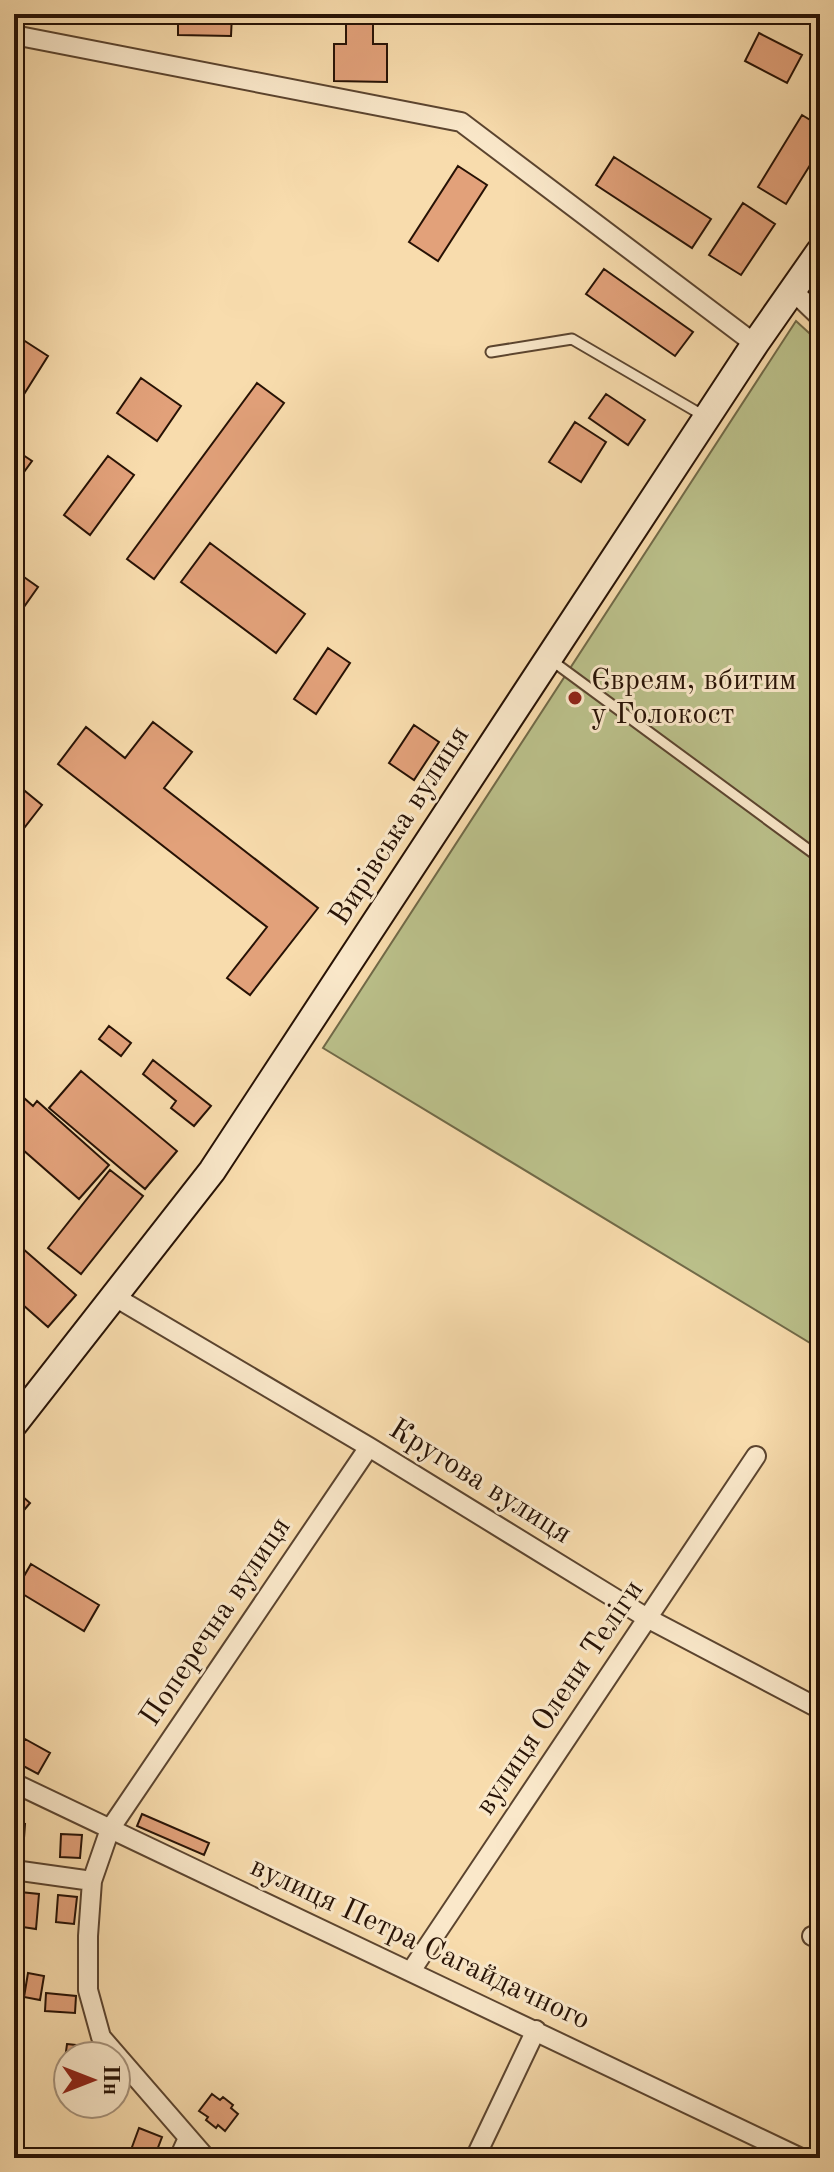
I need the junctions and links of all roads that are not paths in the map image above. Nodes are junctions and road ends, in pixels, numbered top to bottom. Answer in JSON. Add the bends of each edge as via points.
{"nodes":[{"id":1,"x":14,"y":35,"type":"edge"},
{"id":2,"x":820,"y":251,"type":"edge"},
{"id":3,"x":792,"y":290,"type":"junction"},
{"id":4,"x":820,"y":317,"type":"edge"},
{"id":5,"x":755,"y":344,"type":"junction"},
{"id":6,"x":491,"y":352,"type":"dead end"},
{"id":7,"x":707,"y":418,"type":"junction"},
{"id":8,"x":549,"y":658,"type":"junction"},
{"id":9,"x":820,"y":858,"type":"edge"},
{"id":10,"x":115,"y":1297,"type":"junction"},
{"id":11,"x":14,"y":1424,"type":"edge"},
{"id":12,"x":369,"y":1447,"type":"junction"},
{"id":13,"x":756,"y":1456,"type":"dead end"},
{"id":14,"x":647,"y":1618,"type":"junction"},
{"id":15,"x":820,"y":1709,"type":"edge"},
{"id":16,"x":14,"y":1783,"type":"edge"},
{"id":17,"x":110,"y":1829,"type":"junction"},
{"id":18,"x":14,"y":1870,"type":"edge"},
{"id":19,"x":92,"y":1881,"type":"junction"},
{"id":20,"x":411,"y":1971,"type":"junction"},
{"id":21,"x":536,"y":2030,"type":"junction"},
{"id":22,"x":188,"y":2138,"type":"junction"},
{"id":23,"x":179,"y":2158,"type":"edge"},
{"id":24,"x":206,"y":2158,"type":"edge"},
{"id":25,"x":475,"y":2158,"type":"edge"},
{"id":26,"x":801,"y":2158,"type":"edge"}],
"edges":[{"from":1,"to":5,"type":"street","via":[[461,122]]},
{"from":2,"to":3,"type":"main road","name":"Вирівська вулиця"},
{"from":3,"to":4,"type":"street"},
{"from":3,"to":5,"type":"main road","name":"Вирівська вулиця"},
{"from":5,"to":7,"type":"main road","name":"Вирівська вулиця"},
{"from":6,"to":7,"type":"lane","via":[[572,339]]},
{"from":7,"to":8,"type":"main road","name":"Вирівська вулиця"},
{"from":8,"to":9,"type":"lane"},
{"from":8,"to":10,"type":"main road","name":"Вирівська вулиця","via":[[212,1171]]},
{"from":10,"to":11,"type":"main road","name":"Вирівська вулиця"},
{"from":10,"to":12,"type":"street","name":"Кругова вулиця"},
{"from":12,"to":14,"type":"street","name":"Кругова вулиця"},
{"from":12,"to":17,"type":"street","name":"Поперечна вулиця"},
{"from":13,"to":14,"type":"street","name":"вулиця Олени Теліги"},
{"from":14,"to":15,"type":"street","name":"Кругова вулиця"},
{"from":14,"to":20,"type":"street","name":"вулиця Олени Теліги"},
{"from":16,"to":17,"type":"street","name":"вулиця Петра Сагайдачного"},
{"from":17,"to":19,"type":"street","name":"Поперечна вулиця"},
{"from":17,"to":20,"type":"street","name":"вулиця Петра Сагайдачного"},
{"from":18,"to":19,"type":"street"},
{"from":19,"to":22,"type":"street","name":"Поперечна вулиця","via":[[88,1990],[101,2037]]},
{"from":20,"to":21,"type":"street","name":"вулиця Петра Сагайдачного"},
{"from":21,"to":25,"type":"street"},
{"from":21,"to":26,"type":"street","name":"вулиця Петра Сагайдачного"},
{"from":22,"to":23,"type":"street"},
{"from":22,"to":24,"type":"street","name":"Поперечна вулиця"}]}
